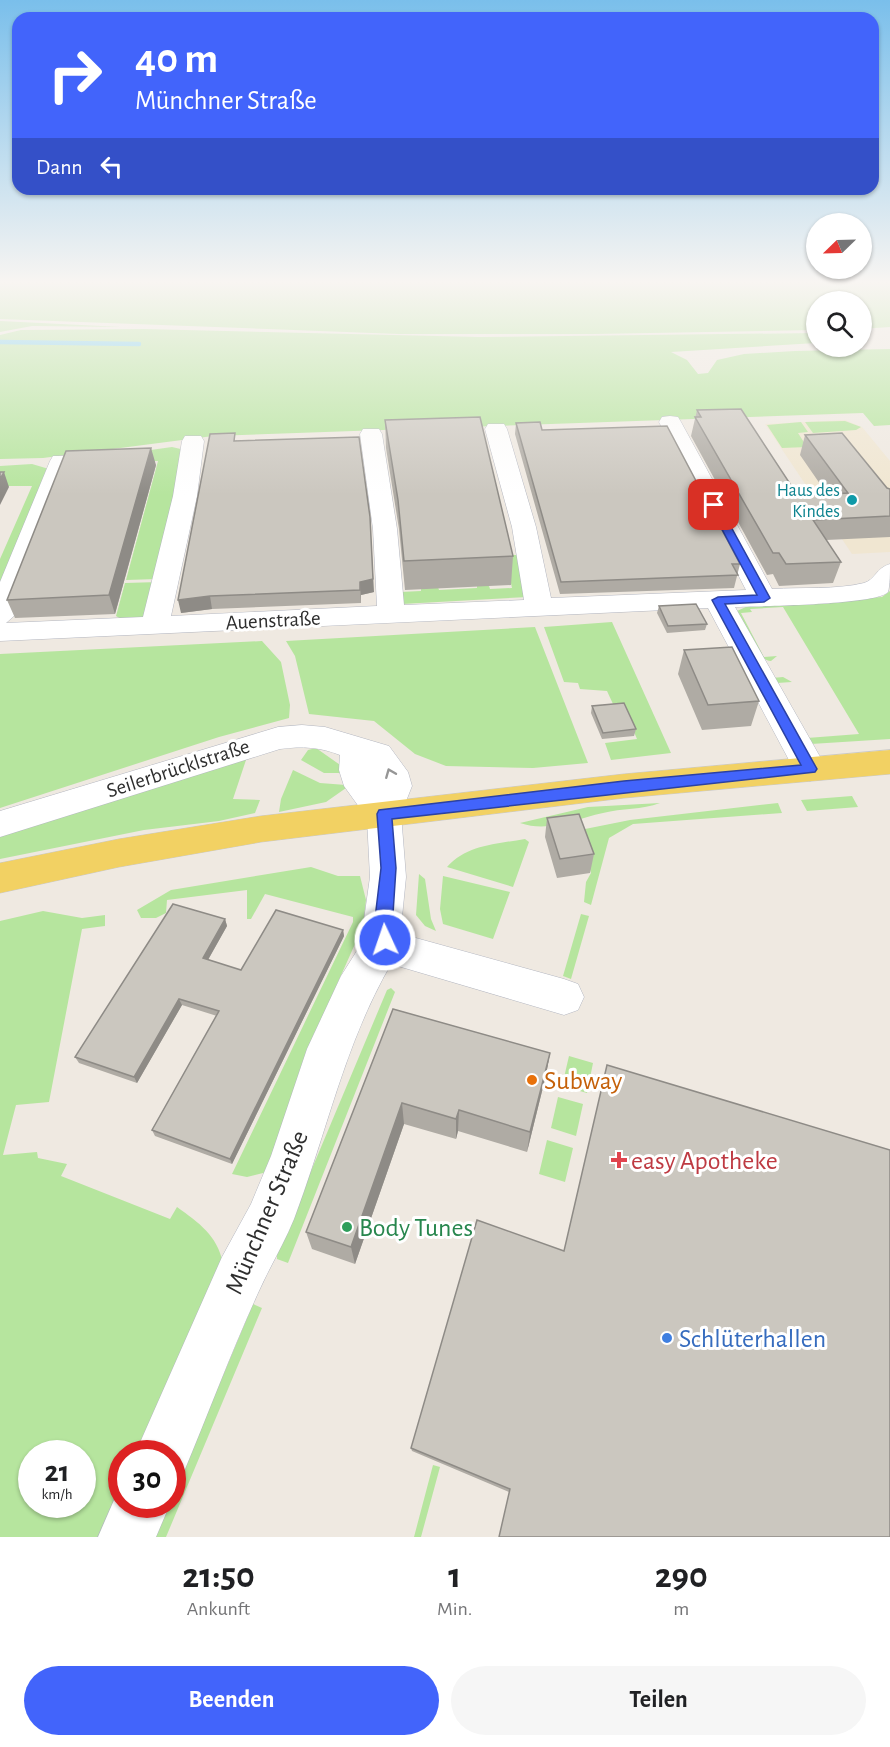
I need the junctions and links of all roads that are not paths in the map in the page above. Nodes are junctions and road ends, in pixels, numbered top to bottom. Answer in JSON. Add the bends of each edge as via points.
{"nodes":[{"id":1,"x":670,"y":422,"type":"dead end"},
{"id":2,"x":496,"y":429,"type":"dead end"},
{"id":3,"x":371,"y":434,"type":"dead end"},
{"id":4,"x":193,"y":441,"type":"dead end"},
{"id":5,"x":61,"y":461,"type":"edge"},
{"id":6,"x":890,"y":572,"type":"edge"},
{"id":7,"x":764,"y":598,"type":"junction"},
{"id":8,"x":718,"y":600,"type":"junction"},
{"id":9,"x":539,"y":608,"type":"junction"},
{"id":10,"x":391,"y":615,"type":"junction"},
{"id":11,"x":0,"y":616,"type":"edge"},
{"id":12,"x":155,"y":625,"type":"junction"},
{"id":13,"x":0,"y":632,"type":"edge"},
{"id":14,"x":890,"y":762,"type":"edge"},
{"id":15,"x":810,"y":769,"type":"junction"},
{"id":16,"x":384,"y":814,"type":"junction"},
{"id":17,"x":0,"y":824,"type":"edge"},
{"id":18,"x":0,"y":878,"type":"edge"},
{"id":19,"x":385,"y":940,"type":"junction"},
{"id":20,"x":564,"y":997,"type":"dead end"},
{"id":21,"x":169,"y":1440,"type":"edge"},
{"id":22,"x":135,"y":1518,"type":"edge"},
{"id":23,"x":127,"y":1537,"type":"edge"}],
"edges":[{"from":1,"to":7,"type":"street"},
{"from":2,"to":9,"type":"street","via":[[524,527]]},
{"from":3,"to":10,"type":"street","via":[[385,529]]},
{"from":4,"to":12,"type":"street"},
{"from":5,"to":11,"type":"street"},
{"from":6,"to":7,"type":"street","name":"Auenstraße","via":[[877,588],[863,592]]},
{"from":7,"to":8,"type":"street","name":"Auenstraße"},
{"from":8,"to":9,"type":"street","name":"Auenstraße"},
{"from":8,"to":15,"type":"street"},
{"from":9,"to":10,"type":"street","name":"Auenstraße"},
{"from":10,"to":12,"type":"street","name":"Auenstraße"},
{"from":12,"to":13,"type":"street","name":"Auenstraße"},
{"from":14,"to":15,"type":"main road"},
{"from":15,"to":16,"type":"main road"},
{"from":16,"to":17,"type":"street","name":"Seilerbrücklstraße","via":[[359,786],[354,761],[357,752],[325,738],[300,735],[278,738]]},
{"from":16,"to":18,"type":"main road","via":[[261,829]]},
{"from":16,"to":19,"type":"street","via":[[388,868],[382,927]]},
{"from":19,"to":20,"type":"street","via":[[393,948]]},
{"from":19,"to":21,"type":"street","name":"Münchner Straße","via":[[355,989],[328,1048],[269,1220],[240,1275]]},
{"from":22,"to":23,"type":"street"}]}
